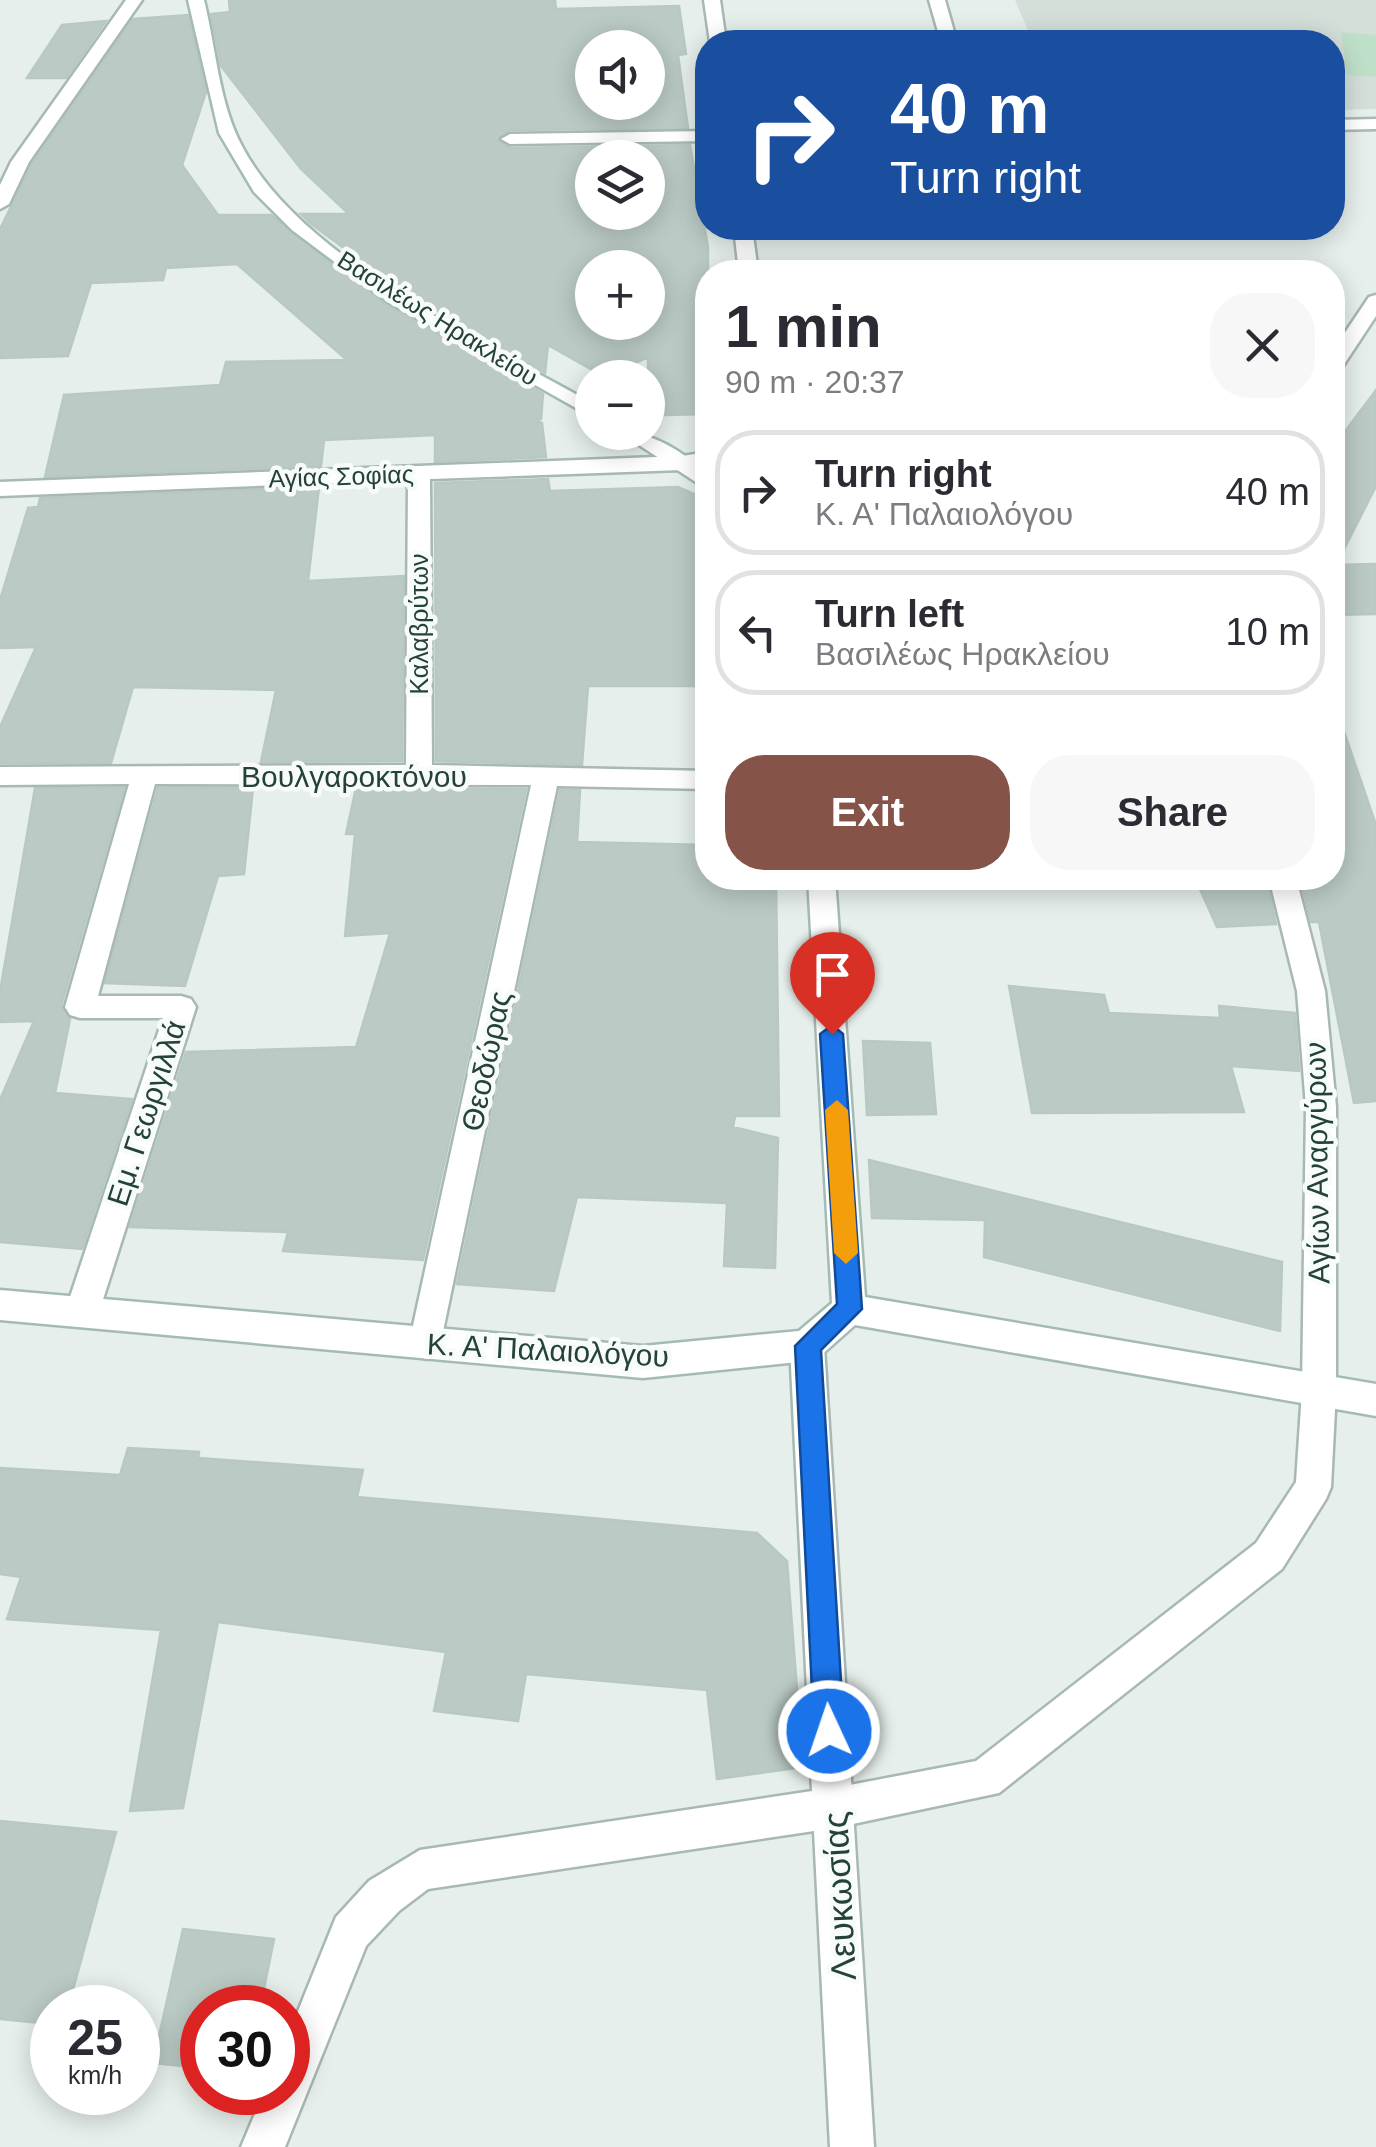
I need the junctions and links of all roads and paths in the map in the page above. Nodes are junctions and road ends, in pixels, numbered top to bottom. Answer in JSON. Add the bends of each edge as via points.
{"nodes":[{"id":1,"x":134,"y":0,"type":"edge"},
{"id":2,"x":196,"y":0,"type":"edge"},
{"id":3,"x":712,"y":0,"type":"edge"},
{"id":4,"x":937,"y":0,"type":"edge"},
{"id":5,"x":716,"y":30,"type":"edge"},
{"id":6,"x":946,"y":30,"type":"edge"},
{"id":7,"x":1376,"y":124,"type":"edge"},
{"id":8,"x":1345,"y":125,"type":"edge"},
{"id":9,"x":695,"y":136,"type":"edge"},
{"id":10,"x":510,"y":139,"type":"dead end"},
{"id":11,"x":0,"y":204,"type":"edge"},
{"id":12,"x":1376,"y":301,"type":"edge"},
{"id":13,"x":1345,"y":348,"type":"edge"},
{"id":14,"x":575,"y":402,"type":"edge"},
{"id":15,"x":660,"y":450,"type":"edge"},
{"id":16,"x":695,"y":460,"type":"edge"},
{"id":17,"x":682,"y":463,"type":"junction"},
{"id":18,"x":419,"y":473,"type":"junction"},
{"id":19,"x":695,"y":474,"type":"edge"},
{"id":20,"x":0,"y":489,"type":"edge"},
{"id":21,"x":419,"y":774,"type":"junction"},
{"id":22,"x":0,"y":776,"type":"edge"},
{"id":23,"x":144,"y":777,"type":"junction"},
{"id":24,"x":546,"y":778,"type":"junction"},
{"id":25,"x":695,"y":780,"type":"edge"},
{"id":26,"x":822,"y":890,"type":"edge"},
{"id":27,"x":1285,"y":890,"type":"edge"},
{"id":28,"x":0,"y":1305,"type":"edge"},
{"id":29,"x":850,"y":1309,"type":"junction"},
{"id":30,"x":82,"y":1312,"type":"junction"},
{"id":31,"x":426,"y":1344,"type":"junction"},
{"id":32,"x":808,"y":1346,"type":"junction"},
{"id":33,"x":1319,"y":1391,"type":"junction"},
{"id":34,"x":1376,"y":1400,"type":"edge"},
{"id":35,"x":834,"y":1808,"type":"junction"},
{"id":36,"x":310,"y":2032,"type":"edge"},
{"id":37,"x":276,"y":2115,"type":"edge"},
{"id":38,"x":263,"y":2147,"type":"edge"},
{"id":39,"x":852,"y":2147,"type":"edge"}],
"edges":[{"from":1,"to":11,"type":"street","via":[[20,162]]},
{"from":2,"to":14,"type":"street","name":"Βασιλέως Ηρακλείου","via":[[234,146],[265,193],[330,251],[392,293]]},
{"from":3,"to":5,"type":"street"},
{"from":4,"to":6,"type":"street"},
{"from":7,"to":8,"type":"street"},
{"from":9,"to":10,"type":"street"},
{"from":12,"to":13,"type":"street"},
{"from":15,"to":17,"type":"street"},
{"from":16,"to":17,"type":"street","name":"Αγίας Σοφίας"},
{"from":17,"to":18,"type":"street","name":"Αγίας Σοφίας"},
{"from":17,"to":19,"type":"street"},
{"from":18,"to":20,"type":"street","name":"Αγίας Σοφίας"},
{"from":18,"to":21,"type":"street","name":"Καλαβρύτων"},
{"from":21,"to":23,"type":"street","name":"Βουλγαροκτόνου"},
{"from":21,"to":24,"type":"street","name":"Βουλγαροκτόνου"},
{"from":22,"to":23,"type":"street","name":"Βουλγαροκτόνου"},
{"from":23,"to":30,"type":"street","name":"Εμ. Γεωργιλλά","via":[[80,1007],[181,1007]]},
{"from":24,"to":25,"type":"street","name":"Βουλγαροκτόνου"},
{"from":24,"to":31,"type":"street","name":"Θεοδώρας"},
{"from":26,"to":29,"type":"street"},
{"from":27,"to":33,"type":"street","name":"Αγίων Αναργύρων","via":[[1310,991],[1322,1107]]},
{"from":28,"to":30,"type":"street","name":"Κ. Α' Παλαιολόγου"},
{"from":29,"to":32,"type":"street"},
{"from":29,"to":33,"type":"street"},
{"from":30,"to":31,"type":"street","name":"Κ. Α' Παλαιολόγου"},
{"from":31,"to":32,"type":"street","name":"Κ. Α' Παλαιολόγου","via":[[642,1362]]},
{"from":32,"to":35,"type":"street","name":"Λευκωσίας"},
{"from":33,"to":34,"type":"street"},
{"from":33,"to":35,"type":"street","name":"Αγίων Αναργύρων","via":[[1313,1487],[1268,1556],[985,1779]]},
{"from":35,"to":36,"type":"street","name":"Αγίων Αναργύρων","via":[[420,1870],[351,1932]]},
{"from":35,"to":39,"type":"street","name":"Λευκωσίας"},
{"from":37,"to":38,"type":"street","name":"Αγίων Αναργύρων"}]}
